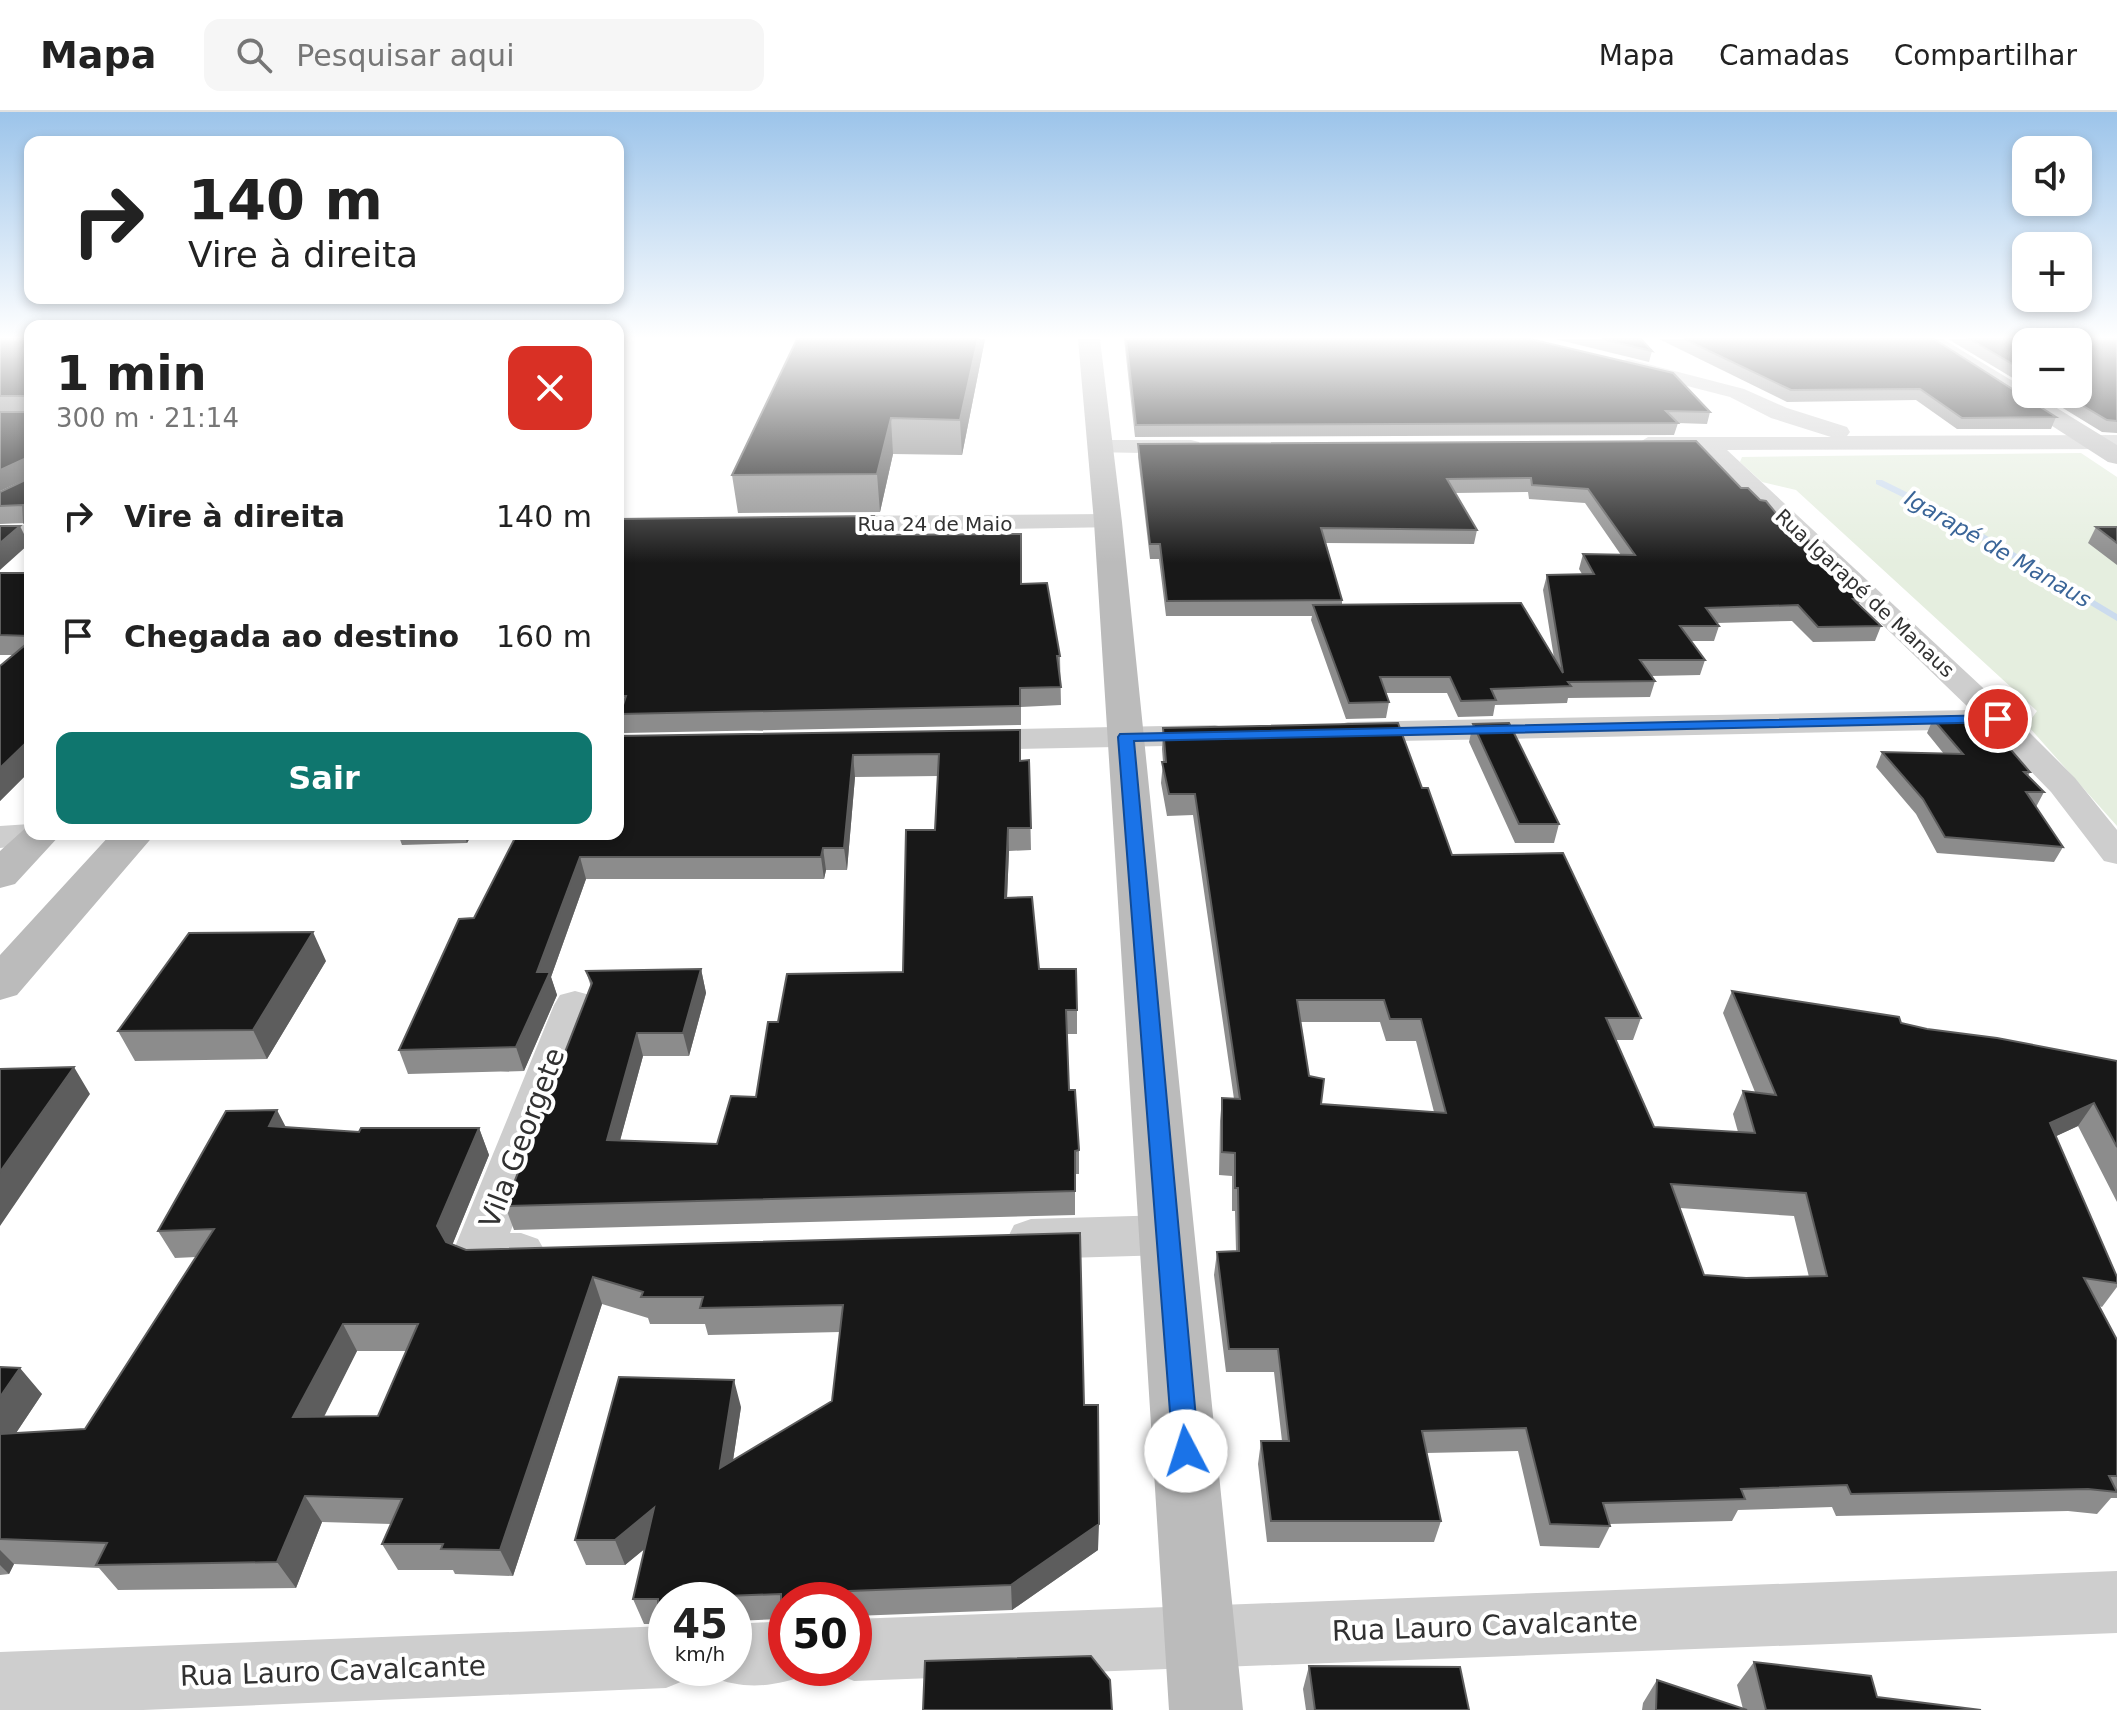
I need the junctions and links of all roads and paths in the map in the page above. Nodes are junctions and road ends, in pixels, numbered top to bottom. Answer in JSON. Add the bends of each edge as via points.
{"nodes":[{"id":1,"x":1779,"y":413,"type":"edge"},
{"id":2,"x":1097,"y":414,"type":"edge"},
{"id":3,"x":1781,"y":414,"type":"edge"},
{"id":4,"x":2057,"y":414,"type":"edge"},
{"id":5,"x":1889,"y":442,"type":"junction"},
{"id":6,"x":2106,"y":442,"type":"edge"},
{"id":7,"x":1745,"y":443,"type":"junction"},
{"id":8,"x":1627,"y":444,"type":"edge"},
{"id":9,"x":1707,"y":444,"type":"junction"},
{"id":10,"x":1101,"y":447,"type":"junction"},
{"id":11,"x":1213,"y":447,"type":"edge"},
{"id":12,"x":2117,"y":456,"type":"edge"},
{"id":13,"x":1108,"y":522,"type":"junction"},
{"id":14,"x":808,"y":524,"type":"edge"},
{"id":15,"x":24,"y":533,"type":"edge"},
{"id":16,"x":0,"y":534,"type":"edge"},
{"id":17,"x":1998,"y":719,"type":"junction"},
{"id":18,"x":1326,"y":733,"type":"edge"},
{"id":19,"x":1249,"y":734,"type":"edge"},
{"id":20,"x":1126,"y":737,"type":"junction"},
{"id":21,"x":935,"y":740,"type":"edge"},
{"id":22,"x":24,"y":835,"type":"edge"},
{"id":23,"x":0,"y":837,"type":"edge"},
{"id":24,"x":34,"y":840,"type":"edge"},
{"id":25,"x":129,"y":840,"type":"edge"},
{"id":26,"x":2117,"y":853,"type":"edge"},
{"id":27,"x":0,"y":875,"type":"edge"},
{"id":28,"x":0,"y":984,"type":"edge"},
{"id":29,"x":575,"y":1005,"type":"dead end"},
{"id":30,"x":1168,"y":1235,"type":"junction"},
{"id":31,"x":995,"y":1240,"type":"edge"},
{"id":32,"x":571,"y":1251,"type":"edge"},
{"id":33,"x":2117,"y":1602,"type":"edge"},
{"id":34,"x":1202,"y":1636,"type":"junction"},
{"id":35,"x":872,"y":1649,"type":"edge"},
{"id":36,"x":648,"y":1658,"type":"edge"},
{"id":37,"x":0,"y":1684,"type":"edge"},
{"id":38,"x":1206,"y":1710,"type":"edge"}],
"edges":[{"from":1,"to":7,"type":"street","via":[[1782,425],[1772,434]]},
{"from":2,"to":10,"type":"main road"},
{"from":3,"to":5,"type":"street"},
{"from":4,"to":6,"type":"main road"},
{"from":5,"to":6,"type":"street"},
{"from":5,"to":7,"type":"street"},
{"from":6,"to":12,"type":"main road"},
{"from":7,"to":9,"type":"street"},
{"from":8,"to":9,"type":"street"},
{"from":9,"to":17,"type":"street","name":"Rua Igarapé de Manaus"},
{"from":10,"to":11,"type":"street"},
{"from":10,"to":13,"type":"main road"},
{"from":13,"to":14,"type":"street","name":"Rua 24 de Maio"},
{"from":13,"to":20,"type":"main road"},
{"from":15,"to":16,"type":"street"},
{"from":17,"to":18,"type":"street"},
{"from":17,"to":26,"type":"street","name":"Rua Igarapé de Manaus","via":[[2063,785]]},
{"from":19,"to":20,"type":"street"},
{"from":20,"to":21,"type":"street"},
{"from":20,"to":30,"type":"main road"},
{"from":22,"to":23,"type":"street"},
{"from":24,"to":27,"type":"main road"},
{"from":25,"to":28,"type":"main road"},
{"from":29,"to":32,"type":"street","name":"Vila Georgete","via":[[477,1254]]},
{"from":30,"to":31,"type":"street"},
{"from":30,"to":34,"type":"main road"},
{"from":33,"to":34,"type":"street","name":"Rua Lauro Cavalcante"},
{"from":34,"to":35,"type":"street","name":"Rua Lauro Cavalcante"},
{"from":34,"to":38,"type":"main road"},
{"from":36,"to":37,"type":"street","name":"Rua Lauro Cavalcante"}]}
